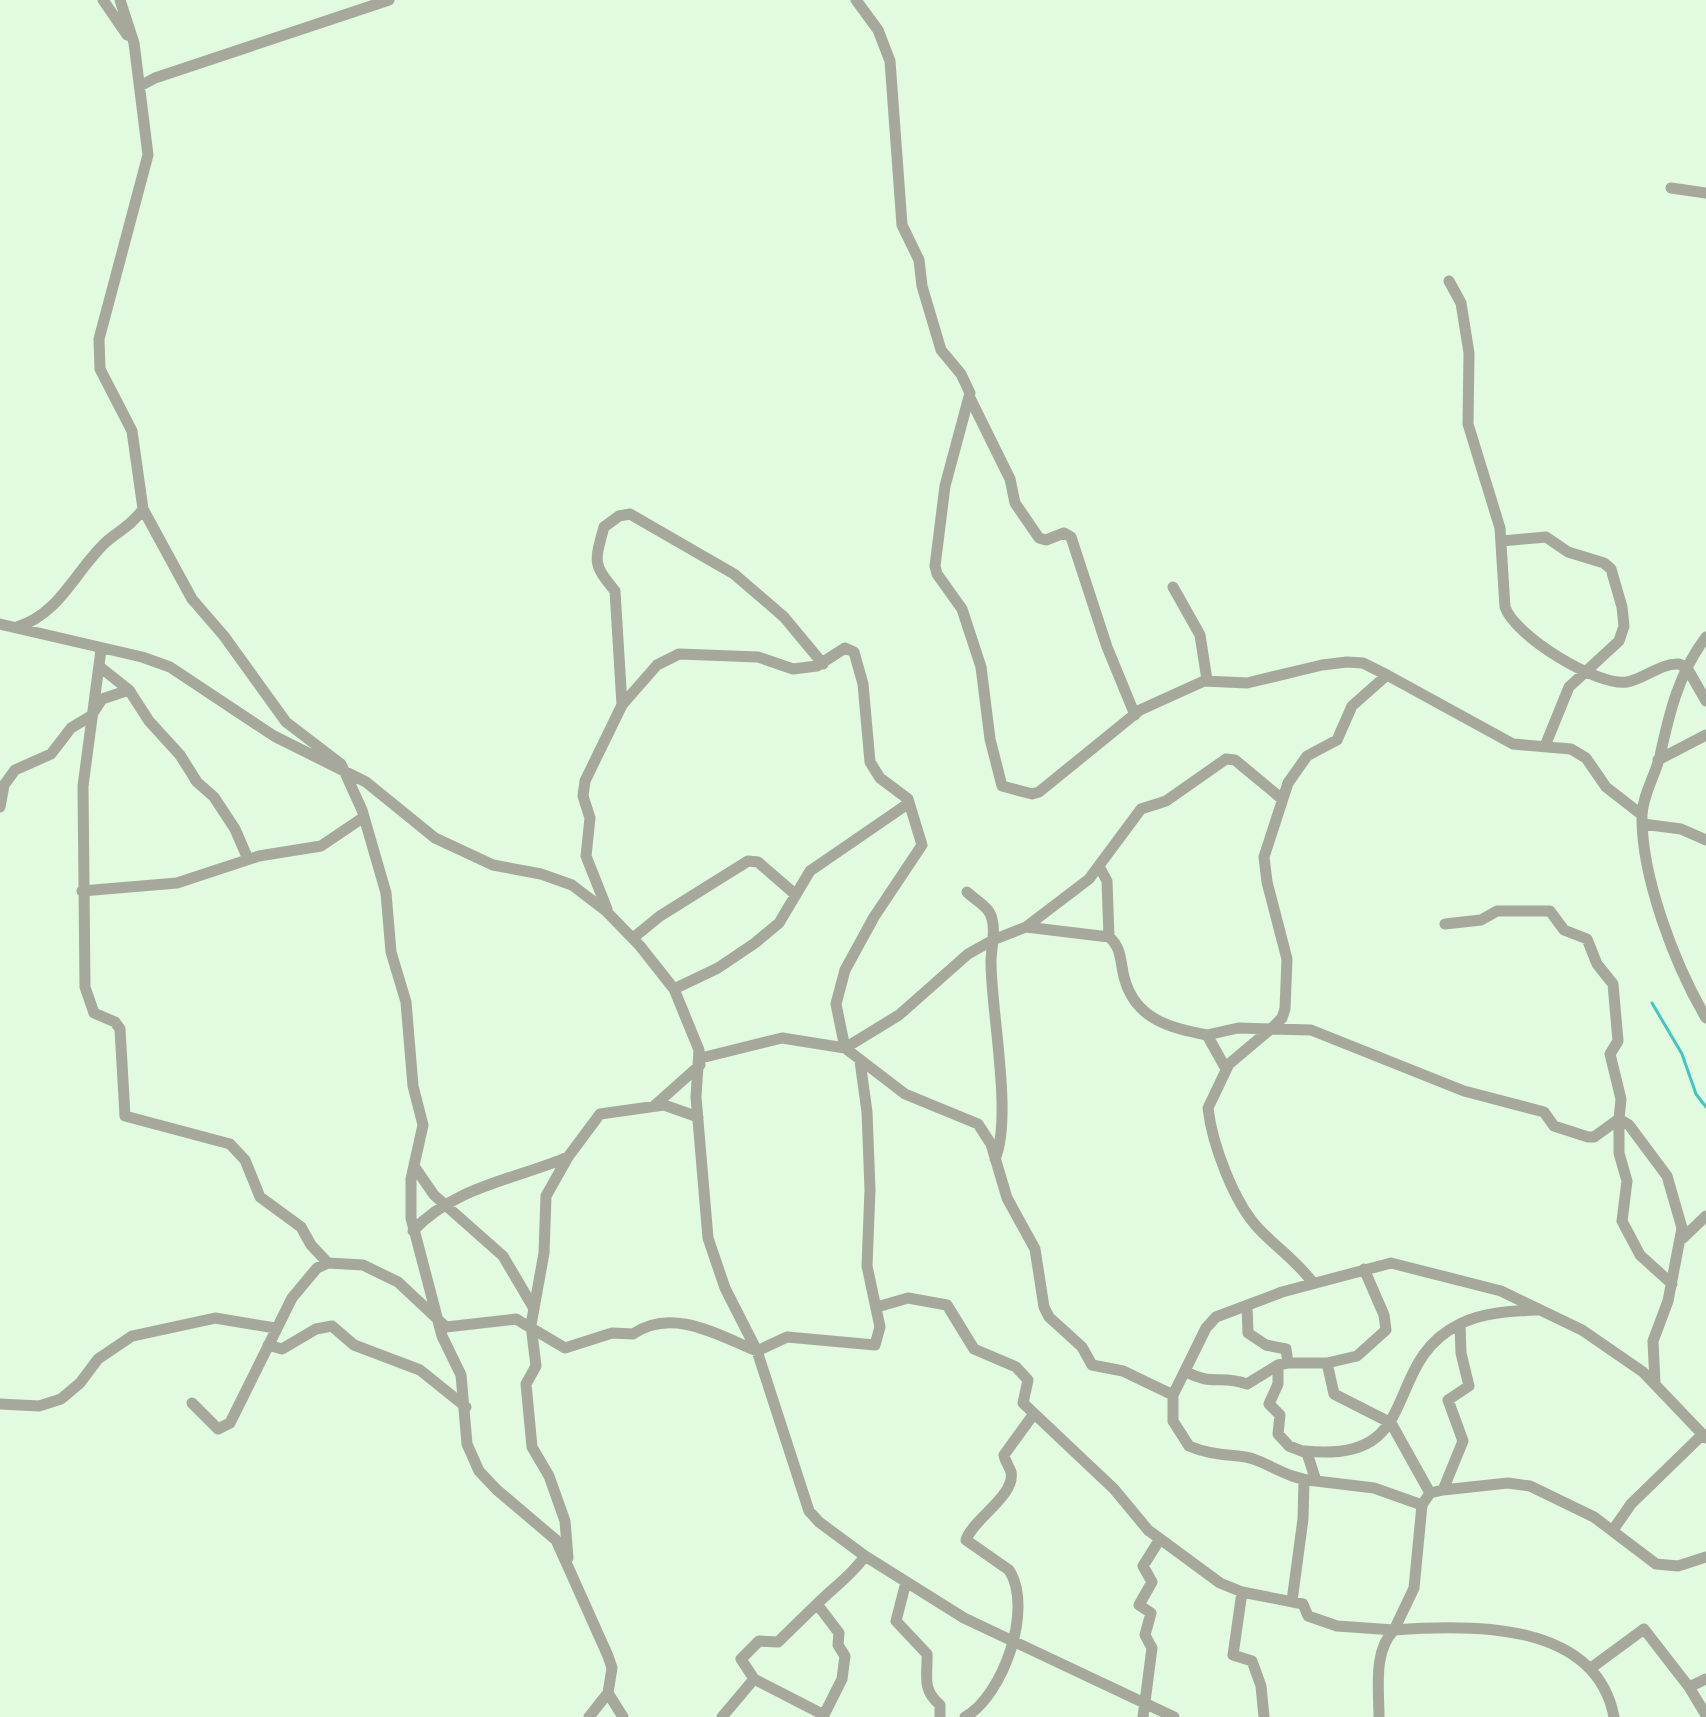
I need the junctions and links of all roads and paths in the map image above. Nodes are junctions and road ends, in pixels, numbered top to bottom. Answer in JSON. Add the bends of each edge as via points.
{"nodes":[{"id":1,"x":103,"y":0,"type":"edge"},
{"id":2,"x":120,"y":0,"type":"edge"},
{"id":3,"x":389,"y":0,"type":"edge"},
{"id":4,"x":856,"y":0,"type":"edge"},
{"id":5,"x":136,"y":50,"type":"junction"},
{"id":6,"x":140,"y":86,"type":"junction"},
{"id":7,"x":1671,"y":188,"type":"dead end"},
{"id":8,"x":1706,"y":193,"type":"edge"},
{"id":9,"x":1449,"y":281,"type":"dead end"},
{"id":10,"x":970,"y":398,"type":"junction"},
{"id":11,"x":143,"y":509,"type":"junction"},
{"id":12,"x":1502,"y":541,"type":"junction"},
{"id":13,"x":1173,"y":587,"type":"dead end"},
{"id":14,"x":0,"y":624,"type":"edge"},
{"id":15,"x":14,"y":628,"type":"junction"},
{"id":16,"x":1706,"y":637,"type":"edge"},
{"id":17,"x":101,"y":650,"type":"junction"},
{"id":18,"x":823,"y":664,"type":"junction"},
{"id":19,"x":100,"y":667,"type":"junction"},
{"id":20,"x":1687,"y":668,"type":"junction"},
{"id":21,"x":1584,"y":671,"type":"junction"},
{"id":22,"x":1387,"y":675,"type":"junction"},
{"id":23,"x":1207,"y":680,"type":"junction"},
{"id":24,"x":129,"y":690,"type":"junction"},
{"id":25,"x":1706,"y":701,"type":"edge"},
{"id":26,"x":622,"y":705,"type":"junction"},
{"id":27,"x":1135,"y":715,"type":"junction"},
{"id":28,"x":91,"y":716,"type":"junction"},
{"id":29,"x":1706,"y":735,"type":"edge"},
{"id":30,"x":1545,"y":746,"type":"junction"},
{"id":31,"x":1658,"y":760,"type":"junction"},
{"id":32,"x":344,"y":769,"type":"junction"},
{"id":33,"x":2,"y":785,"type":"edge"},
{"id":34,"x":1282,"y":799,"type":"junction"},
{"id":35,"x":909,"y":803,"type":"junction"},
{"id":36,"x":0,"y":807,"type":"edge"},
{"id":37,"x":364,"y":817,"type":"junction"},
{"id":38,"x":1643,"y":819,"type":"junction"},
{"id":39,"x":1706,"y":840,"type":"edge"},
{"id":40,"x":248,"y":859,"type":"junction"},
{"id":41,"x":1100,"y":868,"type":"junction"},
{"id":42,"x":82,"y":891,"type":"junction"},
{"id":43,"x":967,"y":892,"type":"dead end"},
{"id":44,"x":796,"y":895,"type":"junction"},
{"id":45,"x":610,"y":914,"type":"junction"},
{"id":46,"x":1445,"y":924,"type":"dead end"},
{"id":47,"x":1026,"y":927,"type":"junction"},
{"id":48,"x":1109,"y":937,"type":"junction"},
{"id":49,"x":633,"y":938,"type":"junction"},
{"id":50,"x":993,"y":940,"type":"junction"},
{"id":51,"x":674,"y":989,"type":"junction"},
{"id":52,"x":1706,"y":1018,"type":"edge"},
{"id":53,"x":1273,"y":1027,"type":"junction"},
{"id":54,"x":1207,"y":1035,"type":"junction"},
{"id":55,"x":845,"y":1048,"type":"junction"},
{"id":56,"x":700,"y":1061,"type":"junction"},
{"id":57,"x":860,"y":1061,"type":"junction"},
{"id":58,"x":1226,"y":1069,"type":"junction"},
{"id":59,"x":653,"y":1106,"type":"junction"},
{"id":60,"x":698,"y":1117,"type":"junction"},
{"id":61,"x":1619,"y":1119,"type":"junction"},
{"id":62,"x":568,"y":1157,"type":"junction"},
{"id":63,"x":995,"y":1159,"type":"junction"},
{"id":64,"x":414,"y":1166,"type":"junction"},
{"id":65,"x":445,"y":1204,"type":"junction"},
{"id":66,"x":1706,"y":1216,"type":"edge"},
{"id":67,"x":413,"y":1231,"type":"junction"},
{"id":68,"x":1683,"y":1238,"type":"junction"},
{"id":69,"x":328,"y":1263,"type":"junction"},
{"id":70,"x":1364,"y":1269,"type":"junction"},
{"id":71,"x":1313,"y":1283,"type":"junction"},
{"id":72,"x":1672,"y":1284,"type":"junction"},
{"id":73,"x":1247,"y":1305,"type":"junction"},
{"id":74,"x":533,"y":1307,"type":"junction"},
{"id":75,"x":877,"y":1307,"type":"junction"},
{"id":76,"x":1543,"y":1310,"type":"junction"},
{"id":77,"x":438,"y":1321,"type":"junction"},
{"id":78,"x":1460,"y":1324,"type":"junction"},
{"id":79,"x":531,"y":1325,"type":"junction"},
{"id":80,"x":275,"y":1328,"type":"junction"},
{"id":81,"x":268,"y":1345,"type":"junction"},
{"id":82,"x":757,"y":1351,"type":"junction"},
{"id":83,"x":1327,"y":1363,"type":"junction"},
{"id":84,"x":1283,"y":1364,"type":"junction"},
{"id":85,"x":1185,"y":1371,"type":"junction"},
{"id":86,"x":1655,"y":1383,"type":"junction"},
{"id":87,"x":1173,"y":1395,"type":"junction"},
{"id":88,"x":192,"y":1403,"type":"dead end"},
{"id":89,"x":0,"y":1404,"type":"edge"},
{"id":90,"x":466,"y":1407,"type":"junction"},
{"id":91,"x":1033,"y":1415,"type":"junction"},
{"id":92,"x":1391,"y":1423,"type":"junction"},
{"id":93,"x":1704,"y":1436,"type":"edge"},
{"id":94,"x":1305,"y":1451,"type":"junction"},
{"id":95,"x":1310,"y":1481,"type":"junction"},
{"id":96,"x":1443,"y":1490,"type":"junction"},
{"id":97,"x":1430,"y":1493,"type":"junction"},
{"id":98,"x":1422,"y":1505,"type":"junction"},
{"id":99,"x":1613,"y":1530,"type":"junction"},
{"id":100,"x":1160,"y":1539,"type":"junction"},
{"id":101,"x":865,"y":1556,"type":"junction"},
{"id":102,"x":1706,"y":1557,"type":"edge"},
{"id":103,"x":569,"y":1564,"type":"junction"},
{"id":104,"x":906,"y":1582,"type":"junction"},
{"id":105,"x":1242,"y":1592,"type":"junction"},
{"id":106,"x":1292,"y":1601,"type":"junction"},
{"id":107,"x":817,"y":1604,"type":"junction"},
{"id":108,"x":1394,"y":1630,"type":"junction"},
{"id":109,"x":1012,"y":1641,"type":"junction"},
{"id":110,"x":1591,"y":1668,"type":"junction"},
{"id":111,"x":754,"y":1679,"type":"junction"},
{"id":112,"x":1706,"y":1679,"type":"edge"},
{"id":113,"x":1689,"y":1687,"type":"junction"},
{"id":114,"x":608,"y":1693,"type":"junction"},
{"id":115,"x":1144,"y":1703,"type":"junction"},
{"id":116,"x":1706,"y":1715,"type":"edge"},
{"id":117,"x":825,"y":1716,"type":"edge"},
{"id":118,"x":589,"y":1717,"type":"edge"},
{"id":119,"x":623,"y":1717,"type":"edge"},
{"id":120,"x":722,"y":1717,"type":"edge"},
{"id":121,"x":940,"y":1717,"type":"edge"},
{"id":122,"x":965,"y":1717,"type":"edge"},
{"id":123,"x":1143,"y":1717,"type":"edge"},
{"id":124,"x":1174,"y":1717,"type":"edge"},
{"id":125,"x":1264,"y":1717,"type":"edge"},
{"id":126,"x":1379,"y":1717,"type":"edge"},
{"id":127,"x":1614,"y":1717,"type":"edge"}],
"edges":[{"from":1,"to":5,"type":"street"},
{"from":2,"to":5,"type":"street"},
{"from":3,"to":6,"type":"street"},
{"from":4,"to":10,"type":"street","via":[[878,30],[890,61],[902,225],[919,260],[941,350],[961,374]]},
{"from":5,"to":6,"type":"street"},
{"from":6,"to":11,"type":"street","via":[[147,158],[98,345],[100,369],[132,431]]},
{"from":7,"to":8,"type":"street"},
{"from":9,"to":12,"type":"street","via":[[1461,303],[1469,353],[1468,424]]},
{"from":10,"to":27,"type":"street","via":[[1010,479],[1015,503],[1039,538],[1064,533],[1071,537]]},
{"from":10,"to":27,"type":"street","via":[[945,486],[935,566],[965,615],[984,677],[990,739],[1002,786],[1039,792]]},
{"from":11,"to":15,"type":"street","via":[[42,616]]},
{"from":11,"to":32,"type":"street","via":[[192,599],[265,696],[286,722]]},
{"from":12,"to":21,"type":"street","via":[[1505,607],[1511,619]]},
{"from":12,"to":21,"type":"street","via":[[1546,537],[1611,569],[1623,634]]},
{"from":13,"to":23,"type":"street","via":[[1200,635]]},
{"from":14,"to":15,"type":"street"},
{"from":15,"to":17,"type":"street"},
{"from":16,"to":20,"type":"street"},
{"from":17,"to":19,"type":"street"},
{"from":17,"to":32,"type":"street","via":[[170,667],[274,736]]},
{"from":18,"to":26,"type":"street","via":[[793,669],[758,657],[679,654],[657,665]]},
{"from":18,"to":26,"type":"street","via":[[784,617],[734,574],[624,514],[603,529],[597,568],[615,591]]},
{"from":18,"to":35,"type":"street","via":[[845,648],[854,652],[863,684],[870,762]]},
{"from":19,"to":24,"type":"street"},
{"from":19,"to":28,"type":"street"},
{"from":20,"to":21,"type":"street","via":[[1673,664],[1624,682]]},
{"from":20,"to":25,"type":"street"},
{"from":20,"to":31,"type":"street","via":[[1669,709]]},
{"from":21,"to":30,"type":"street","via":[[1563,696]]},
{"from":22,"to":23,"type":"street","via":[[1347,662],[1247,683]]},
{"from":22,"to":30,"type":"street","via":[[1513,744]]},
{"from":22,"to":34,"type":"street","via":[[1352,706],[1337,740],[1307,756]]},
{"from":23,"to":27,"type":"street"},
{"from":24,"to":28,"type":"street","via":[[106,696]]},
{"from":24,"to":40,"type":"street","via":[[144,716],[228,817]]},
{"from":26,"to":45,"type":"street","via":[[585,781],[583,796],[590,818],[586,856]]},
{"from":28,"to":33,"type":"street","via":[[71,728],[51,754],[15,770]]},
{"from":28,"to":42,"type":"street","via":[[83,786]]},
{"from":29,"to":31,"type":"street"},
{"from":30,"to":38,"type":"street","via":[[1571,749],[1586,758],[1606,787]]},
{"from":31,"to":38,"type":"street"},
{"from":32,"to":37,"type":"street"},
{"from":32,"to":45,"type":"street","via":[[435,838],[493,865],[572,885]]},
{"from":33,"to":36,"type":"street"},
{"from":34,"to":41,"type":"street","via":[[1248,769],[1226,759],[1166,801],[1141,809]]},
{"from":34,"to":53,"type":"street","via":[[1264,857],[1287,959],[1285,1009]]},
{"from":35,"to":44,"type":"street","via":[[810,871]]},
{"from":35,"to":55,"type":"street","via":[[922,845],[845,970],[836,1004]]},
{"from":37,"to":40,"type":"street","via":[[321,846]]},
{"from":37,"to":64,"type":"street","via":[[386,893],[391,952],[406,1002],[413,1086],[423,1125]]},
{"from":38,"to":39,"type":"street"},
{"from":38,"to":52,"type":"street","via":[[1654,897],[1684,981]]},
{"from":40,"to":42,"type":"street","via":[[177,883]]},
{"from":41,"to":47,"type":"street"},
{"from":41,"to":48,"type":"street","via":[[1107,881]]},
{"from":42,"to":69,"type":"street","via":[[85,993],[94,1013],[120,1029],[126,1118],[230,1144],[245,1160],[260,1197],[301,1227]]},
{"from":43,"to":50,"type":"street","via":[[990,912]]},
{"from":44,"to":49,"type":"street","via":[[758,862],[748,861]]},
{"from":44,"to":51,"type":"street","via":[[779,923],[755,943]]},
{"from":45,"to":49,"type":"street"},
{"from":46,"to":61,"type":"street","via":[[1481,920],[1497,911],[1548,910],[1564,930],[1585,937],[1613,984],[1618,1041],[1610,1054],[1621,1099]]},
{"from":47,"to":48,"type":"street"},
{"from":47,"to":50,"type":"street"},
{"from":48,"to":54,"type":"street","via":[[1119,949],[1128,989],[1144,1011],[1181,1032]]},
{"from":49,"to":51,"type":"street"},
{"from":50,"to":55,"type":"street","via":[[959,961],[899,1015]]},
{"from":50,"to":63,"type":"street","via":[[1002,1140]]},
{"from":51,"to":56,"type":"street"},
{"from":53,"to":54,"type":"street"},
{"from":53,"to":58,"type":"street"},
{"from":53,"to":61,"type":"street","via":[[1311,1030],[1464,1091],[1544,1112],[1557,1128],[1588,1137]]},
{"from":54,"to":58,"type":"street"},
{"from":55,"to":56,"type":"street","via":[[782,1038]]},
{"from":55,"to":57,"type":"street"},
{"from":56,"to":59,"type":"street"},
{"from":56,"to":60,"type":"street"},
{"from":57,"to":63,"type":"street","via":[[905,1094],[978,1124]]},
{"from":57,"to":75,"type":"street","via":[[870,1190],[867,1266]]},
{"from":58,"to":71,"type":"street","via":[[1208,1108],[1226,1174],[1257,1227],[1295,1259]]},
{"from":59,"to":60,"type":"street","via":[[672,1106]]},
{"from":59,"to":62,"type":"street","via":[[600,1114]]},
{"from":60,"to":82,"type":"street","via":[[708,1238],[725,1288]]},
{"from":61,"to":68,"type":"street","via":[[1667,1176]]},
{"from":61,"to":72,"type":"street","via":[[1619,1153],[1627,1181],[1622,1221],[1640,1255]]},
{"from":62,"to":65,"type":"street"},
{"from":62,"to":74,"type":"street","via":[[546,1196],[544,1253]]},
{"from":63,"to":87,"type":"street","via":[[1007,1198],[1035,1249],[1049,1317],[1082,1347],[1092,1365],[1123,1371]]},
{"from":64,"to":65,"type":"street"},
{"from":64,"to":67,"type":"street"},
{"from":65,"to":67,"type":"street"},
{"from":65,"to":74,"type":"street","via":[[493,1244]]},
{"from":66,"to":68,"type":"street"},
{"from":67,"to":77,"type":"street"},
{"from":68,"to":72,"type":"street"},
{"from":69,"to":77,"type":"street","via":[[363,1265],[398,1282]]},
{"from":69,"to":80,"type":"street","via":[[305,1280]]},
{"from":70,"to":71,"type":"street"},
{"from":70,"to":76,"type":"street","via":[[1391,1263],[1421,1269],[1501,1291]]},
{"from":70,"to":83,"type":"street","via":[[1386,1330],[1357,1356]]},
{"from":71,"to":73,"type":"street"},
{"from":72,"to":86,"type":"street","via":[[1653,1341]]},
{"from":73,"to":84,"type":"street","via":[[1246,1331],[1266,1345],[1286,1349]]},
{"from":73,"to":85,"type":"street","via":[[1211,1322]]},
{"from":74,"to":79,"type":"street"},
{"from":75,"to":82,"type":"street","via":[[875,1345],[787,1337]]},
{"from":75,"to":91,"type":"street","via":[[908,1298],[947,1305],[974,1349],[1016,1367],[1028,1380],[1022,1401]]},
{"from":76,"to":78,"type":"street","via":[[1482,1316]]},
{"from":76,"to":86,"type":"street","via":[[1608,1345]]},
{"from":77,"to":79,"type":"street","via":[[452,1327],[516,1319]]},
{"from":77,"to":90,"type":"street","via":[[458,1366]]},
{"from":78,"to":92,"type":"street","via":[[1423,1356]]},
{"from":78,"to":96,"type":"street","via":[[1469,1386],[1448,1400],[1463,1441]]},
{"from":79,"to":82,"type":"street","via":[[565,1348],[609,1333],[633,1334],[646,1326],[676,1323]]},
{"from":79,"to":103,"type":"street","via":[[536,1366],[526,1384],[530,1435],[565,1521]]},
{"from":80,"to":81,"type":"street"},
{"from":80,"to":89,"type":"street","via":[[215,1318],[132,1336],[106,1352],[61,1399],[39,1406]]},
{"from":81,"to":88,"type":"street","via":[[242,1404],[225,1428],[211,1425]]},
{"from":81,"to":90,"type":"street","via":[[287,1348],[316,1329],[332,1326],[354,1345],[420,1370]]},
{"from":82,"to":101,"type":"street","via":[[804,1502],[819,1522]]},
{"from":83,"to":84,"type":"street"},
{"from":83,"to":92,"type":"street","via":[[1334,1394]]},
{"from":84,"to":85,"type":"street","via":[[1247,1384],[1230,1378],[1206,1382]]},
{"from":84,"to":94,"type":"street","via":[[1269,1404],[1280,1415],[1278,1434],[1289,1446]]},
{"from":85,"to":87,"type":"street"},
{"from":86,"to":93,"type":"street"},
{"from":87,"to":95,"type":"street","via":[[1173,1421],[1189,1446],[1227,1458],[1239,1456]]},
{"from":90,"to":103,"type":"street","via":[[467,1444],[479,1471],[510,1503],[549,1531]]},
{"from":91,"to":100,"type":"street"},
{"from":91,"to":109,"type":"street","via":[[1004,1455],[1010,1480],[966,1540],[1012,1576],[1017,1604]]},
{"from":92,"to":94,"type":"street","via":[[1373,1442],[1352,1451]]},
{"from":92,"to":97,"type":"street"},
{"from":93,"to":99,"type":"street","via":[[1631,1504]]},
{"from":94,"to":95,"type":"street"},
{"from":95,"to":98,"type":"street","via":[[1374,1488]]},
{"from":95,"to":106,"type":"street"},
{"from":96,"to":97,"type":"street"},
{"from":96,"to":99,"type":"street","via":[[1520,1484]]},
{"from":97,"to":98,"type":"street"},
{"from":98,"to":108,"type":"street","via":[[1414,1588]]},
{"from":99,"to":102,"type":"street","via":[[1656,1564],[1678,1566]]},
{"from":100,"to":105,"type":"street","via":[[1220,1583]]},
{"from":100,"to":115,"type":"street","via":[[1143,1566],[1152,1582],[1139,1603],[1151,1613],[1145,1635],[1152,1648]]},
{"from":101,"to":104,"type":"street"},
{"from":101,"to":107,"type":"street","via":[[851,1576]]},
{"from":103,"to":114,"type":"street","via":[[608,1656]]},
{"from":104,"to":109,"type":"street"},
{"from":104,"to":121,"type":"street","via":[[896,1621],[927,1654],[925,1686],[940,1705]]},
{"from":105,"to":106,"type":"street"},
{"from":105,"to":125,"type":"street","via":[[1233,1655],[1252,1661]]},
{"from":106,"to":108,"type":"street","via":[[1303,1604],[1310,1618],[1326,1623]]},
{"from":107,"to":111,"type":"street","via":[[792,1632],[778,1642],[759,1641],[741,1659]]},
{"from":107,"to":117,"type":"street","via":[[839,1633],[845,1656],[842,1679]]},
{"from":108,"to":110,"type":"street","via":[[1456,1626],[1505,1632],[1565,1649]]},
{"from":108,"to":126,"type":"street","via":[[1381,1655]]},
{"from":109,"to":115,"type":"street"},
{"from":109,"to":122,"type":"street","via":[[999,1680]]},
{"from":110,"to":113,"type":"street","via":[[1644,1629]]},
{"from":110,"to":127,"type":"street","via":[[1606,1689]]},
{"from":111,"to":117,"type":"street"},
{"from":111,"to":120,"type":"street"},
{"from":112,"to":113,"type":"street"},
{"from":113,"to":116,"type":"street"},
{"from":114,"to":118,"type":"street"},
{"from":114,"to":119,"type":"street"},
{"from":115,"to":123,"type":"street"},
{"from":115,"to":124,"type":"street"}]}
